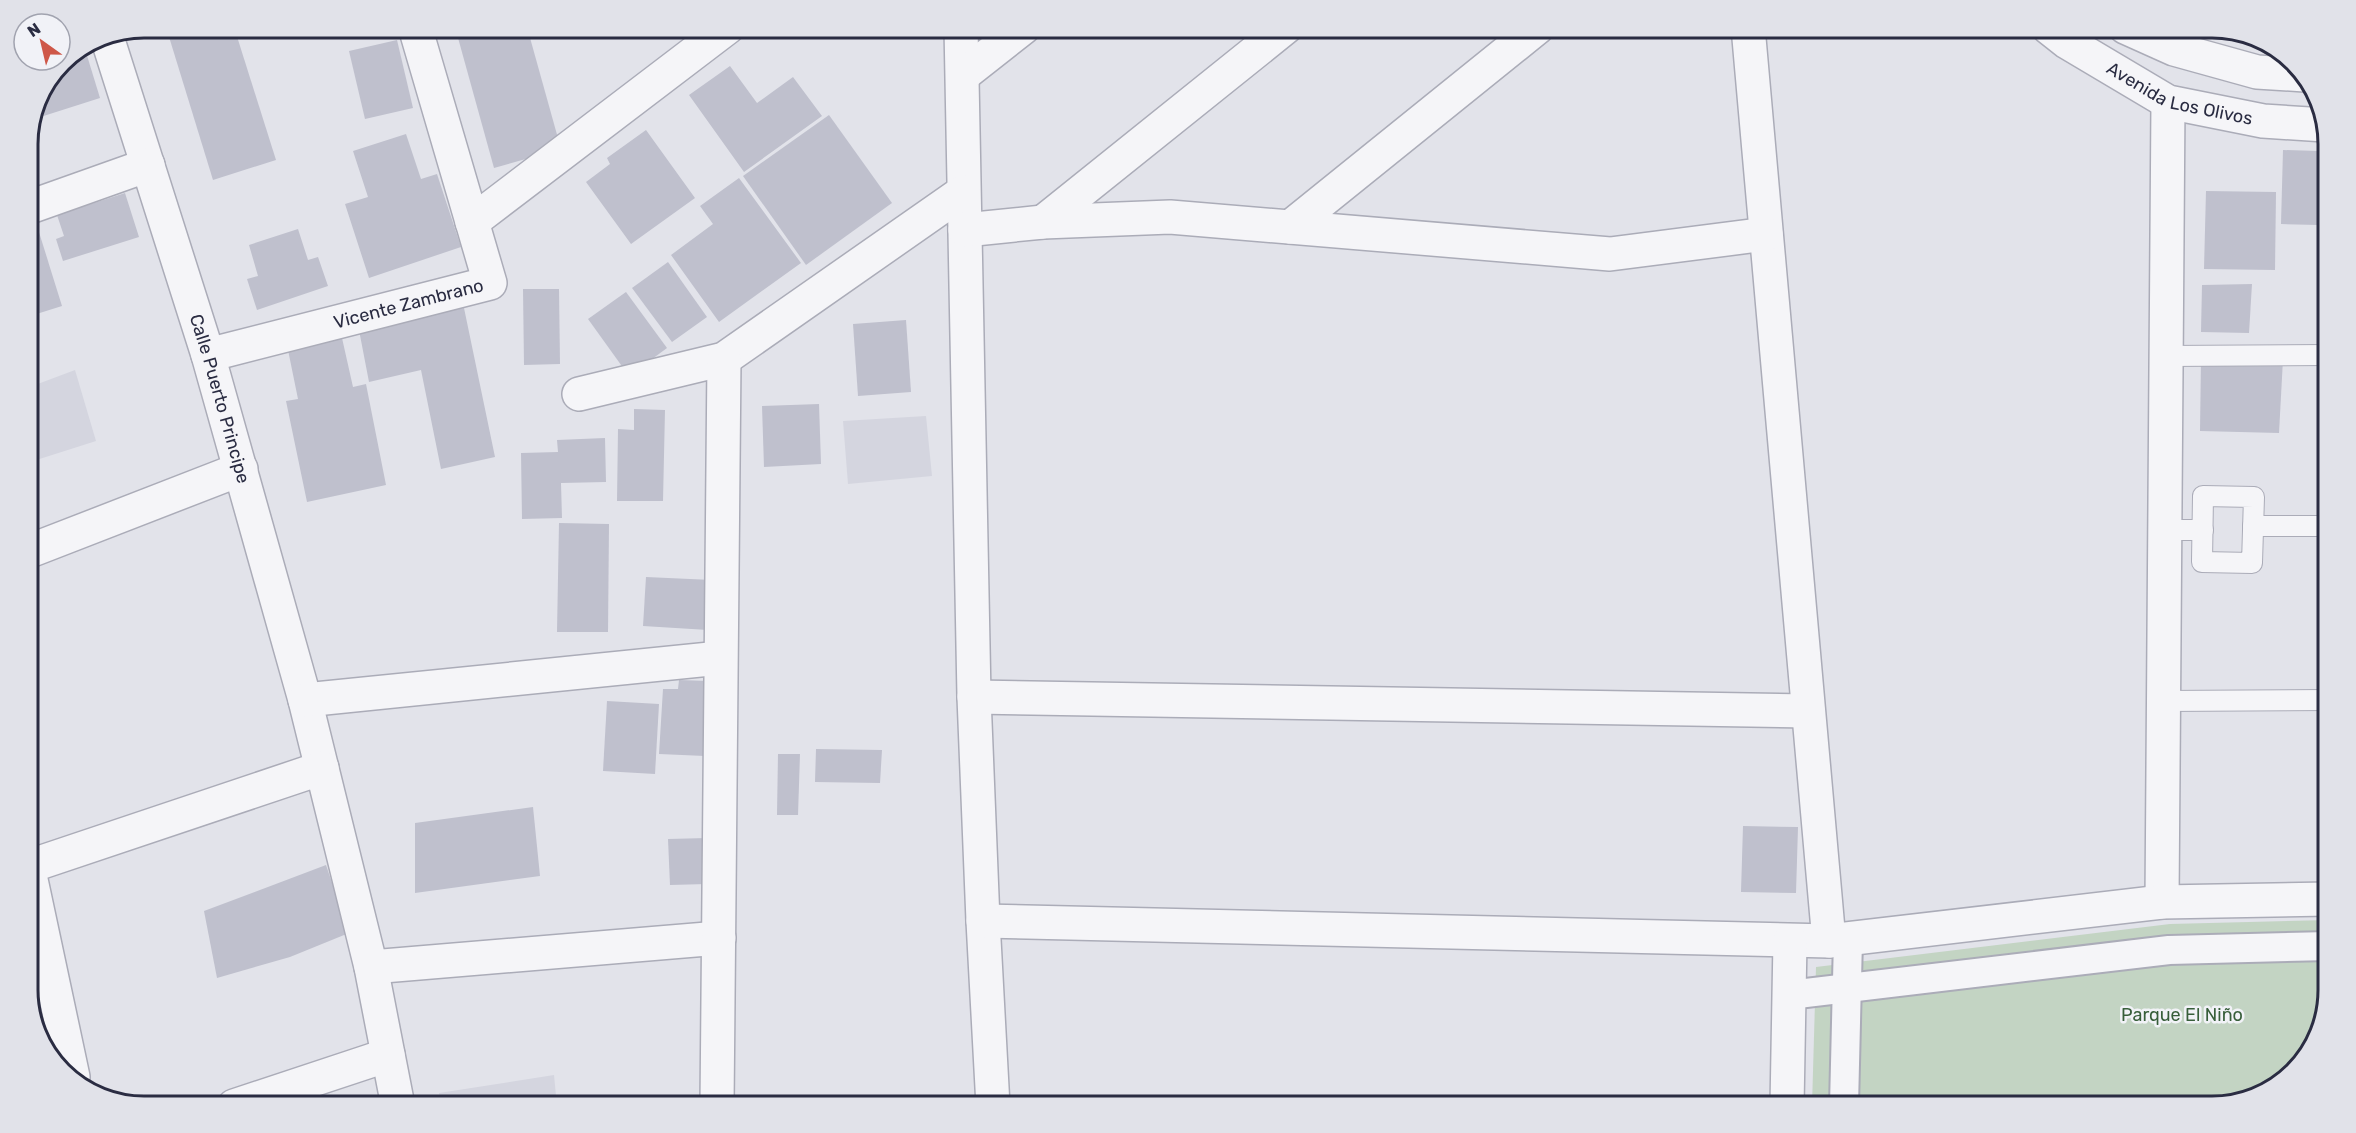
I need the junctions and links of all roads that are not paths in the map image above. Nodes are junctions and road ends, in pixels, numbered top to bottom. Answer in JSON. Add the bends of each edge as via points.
{"nodes":[{"id":1,"x":418,"y":38,"type":"edge"},
{"id":2,"x":714,"y":38,"type":"edge"},
{"id":3,"x":961,"y":38,"type":"edge"},
{"id":4,"x":1010,"y":38,"type":"edge"},
{"id":5,"x":1272,"y":38,"type":"edge"},
{"id":6,"x":1524,"y":38,"type":"edge"},
{"id":7,"x":1734,"y":38,"type":"edge"},
{"id":8,"x":1749,"y":38,"type":"edge"},
{"id":9,"x":2062,"y":38,"type":"edge"},
{"id":10,"x":2151,"y":38,"type":"edge"},
{"id":11,"x":109,"y":43,"type":"edge"},
{"id":12,"x":1751,"y":60,"type":"junction"},
{"id":13,"x":2292,"y":74,"type":"edge"},
{"id":14,"x":963,"y":75,"type":"junction"},
{"id":15,"x":2168,"y":102,"type":"junction"},
{"id":16,"x":2316,"y":124,"type":"edge"},
{"id":17,"x":148,"y":165,"type":"junction"},
{"id":18,"x":963,"y":192,"type":"junction"},
{"id":19,"x":38,"y":204,"type":"edge"},
{"id":20,"x":472,"y":222,"type":"junction"},
{"id":21,"x":1043,"y":222,"type":"junction"},
{"id":22,"x":1290,"y":227,"type":"junction"},
{"id":23,"x":965,"y":230,"type":"junction"},
{"id":24,"x":1766,"y":234,"type":"junction"},
{"id":25,"x":208,"y":355,"type":"junction"},
{"id":26,"x":2318,"y":355,"type":"edge"},
{"id":27,"x":2166,"y":356,"type":"junction"},
{"id":28,"x":724,"y":359,"type":"junction"},
{"id":29,"x":579,"y":394,"type":"dead end"},
{"id":30,"x":241,"y":469,"type":"junction"},
{"id":31,"x":2253,"y":526,"type":"junction"},
{"id":32,"x":2318,"y":526,"type":"edge"},
{"id":33,"x":2165,"y":530,"type":"junction"},
{"id":34,"x":2203,"y":530,"type":"junction"},
{"id":35,"x":38,"y":548,"type":"edge"},
{"id":36,"x":720,"y":658,"type":"junction"},
{"id":37,"x":974,"y":697,"type":"junction"},
{"id":38,"x":304,"y":700,"type":"junction"},
{"id":39,"x":2318,"y":700,"type":"edge"},
{"id":40,"x":2163,"y":701,"type":"junction"},
{"id":41,"x":1808,"y":711,"type":"junction"},
{"id":42,"x":322,"y":768,"type":"junction"},
{"id":43,"x":38,"y":862,"type":"edge"},
{"id":44,"x":2318,"y":899,"type":"edge"},
{"id":45,"x":2162,"y":902,"type":"junction"},
{"id":46,"x":38,"y":912,"type":"edge"},
{"id":47,"x":983,"y":921,"type":"junction"},
{"id":48,"x":719,"y":938,"type":"junction"},
{"id":49,"x":1839,"y":940,"type":"junction"},
{"id":50,"x":1790,"y":941,"type":"junction"},
{"id":51,"x":2318,"y":946,"type":"edge"},
{"id":52,"x":371,"y":967,"type":"junction"},
{"id":53,"x":1847,"y":988,"type":"junction"},
{"id":54,"x":1789,"y":995,"type":"junction"},
{"id":55,"x":388,"y":1055,"type":"junction"},
{"id":56,"x":71,"y":1066,"type":"edge"},
{"id":57,"x":264,"y":1096,"type":"edge"},
{"id":58,"x":396,"y":1096,"type":"edge"},
{"id":59,"x":717,"y":1096,"type":"edge"},
{"id":60,"x":992,"y":1096,"type":"edge"},
{"id":61,"x":1787,"y":1096,"type":"edge"},
{"id":62,"x":1844,"y":1096,"type":"edge"}],
"edges":[{"from":1,"to":20,"type":"street","name":"Vicente Zambrano"},
{"from":2,"to":20,"type":"street"},
{"from":3,"to":14,"type":"street"},
{"from":4,"to":14,"type":"street"},
{"from":5,"to":21,"type":"street"},
{"from":6,"to":22,"type":"street"},
{"from":7,"to":12,"type":"street"},
{"from":8,"to":12,"type":"street"},
{"from":9,"to":15,"type":"street","name":"Avenida Los Olivos"},
{"from":10,"to":13,"type":"street","name":"Avenida Los Olivos","via":[[2256,72]]},
{"from":11,"to":17,"type":"street","name":"Calle Puerto Principe"},
{"from":12,"to":24,"type":"street"},
{"from":14,"to":18,"type":"street"},
{"from":15,"to":16,"type":"street","name":"Avenida Los Olivos","via":[[2263,121]]},
{"from":15,"to":27,"type":"street"},
{"from":17,"to":19,"type":"street"},
{"from":17,"to":25,"type":"street","name":"Calle Puerto Principe"},
{"from":18,"to":23,"type":"street"},
{"from":18,"to":28,"type":"street"},
{"from":20,"to":25,"type":"street","name":"Vicente Zambrano","via":[[490,283]]},
{"from":21,"to":22,"type":"street","via":[[1170,217]]},
{"from":21,"to":23,"type":"street"},
{"from":22,"to":24,"type":"street","via":[[1610,254]]},
{"from":23,"to":37,"type":"street"},
{"from":24,"to":41,"type":"street"},
{"from":25,"to":30,"type":"street","name":"Calle Puerto Principe"},
{"from":26,"to":27,"type":"lane"},
{"from":27,"to":33,"type":"street"},
{"from":28,"to":29,"type":"street"},
{"from":28,"to":36,"type":"street"},
{"from":30,"to":35,"type":"street"},
{"from":30,"to":38,"type":"street","name":"Calle Puerto Principe"},
{"from":31,"to":32,"type":"lane"},
{"from":31,"to":34,"type":"lane","via":[[2254,497],[2203,496]]},
{"from":31,"to":34,"type":"lane","via":[[2252,563],[2202,562]]},
{"from":33,"to":34,"type":"lane"},
{"from":33,"to":40,"type":"street"},
{"from":36,"to":38,"type":"street"},
{"from":36,"to":48,"type":"street"},
{"from":37,"to":41,"type":"street"},
{"from":37,"to":47,"type":"street"},
{"from":38,"to":42,"type":"street","name":"Calle Puerto Principe"},
{"from":39,"to":40,"type":"lane"},
{"from":40,"to":45,"type":"street"},
{"from":41,"to":49,"type":"street"},
{"from":42,"to":43,"type":"street"},
{"from":42,"to":52,"type":"street","name":"Calle Puerto Principe"},
{"from":44,"to":45,"type":"street"},
{"from":45,"to":49,"type":"street"},
{"from":46,"to":56,"type":"street"},
{"from":47,"to":50,"type":"street"},
{"from":47,"to":60,"type":"street"},
{"from":48,"to":52,"type":"street"},
{"from":48,"to":59,"type":"street"},
{"from":49,"to":50,"type":"street"},
{"from":49,"to":53,"type":"street"},
{"from":50,"to":54,"type":"street"},
{"from":51,"to":53,"type":"street","via":[[2169,950]]},
{"from":52,"to":55,"type":"street","name":"Calle Puerto Principe"},
{"from":53,"to":54,"type":"street"},
{"from":53,"to":62,"type":"street"},
{"from":54,"to":61,"type":"street"},
{"from":55,"to":57,"type":"street"},
{"from":55,"to":58,"type":"street","name":"Calle Puerto Principe"}]}
